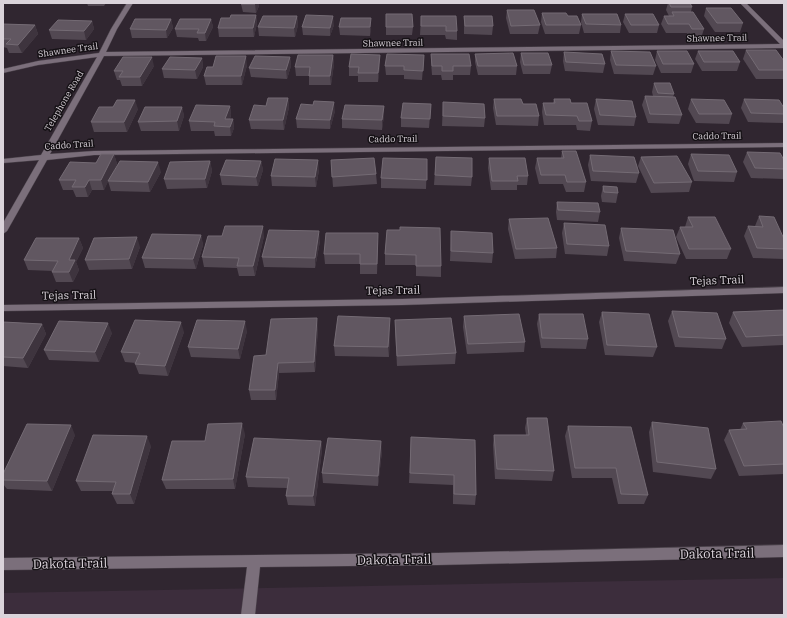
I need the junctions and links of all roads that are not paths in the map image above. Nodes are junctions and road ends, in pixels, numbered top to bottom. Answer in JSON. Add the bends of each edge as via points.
{"nodes":[{"id":1,"x":130,"y":3,"type":"edge"},
{"id":2,"x":743,"y":3,"type":"edge"},
{"id":3,"x":784,"y":46,"type":"edge"},
{"id":4,"x":102,"y":54,"type":"junction"},
{"id":5,"x":3,"y":71,"type":"edge"},
{"id":6,"x":784,"y":145,"type":"edge"},
{"id":7,"x":44,"y":156,"type":"junction"},
{"id":8,"x":3,"y":161,"type":"edge"},
{"id":9,"x":3,"y":230,"type":"edge"},
{"id":10,"x":784,"y":290,"type":"edge"},
{"id":11,"x":3,"y":308,"type":"edge"},
{"id":12,"x":784,"y":551,"type":"edge"},
{"id":13,"x":254,"y":561,"type":"junction"},
{"id":14,"x":3,"y":564,"type":"edge"},
{"id":15,"x":248,"y":615,"type":"edge"}],
"edges":[{"from":1,"to":4,"type":"street","name":"Telephone Road"},
{"from":2,"to":3,"type":"street"},
{"from":3,"to":4,"type":"street","name":"Shawnee Trail"},
{"from":4,"to":5,"type":"street","name":"Shawnee Trail"},
{"from":4,"to":7,"type":"street","name":"Telephone Road"},
{"from":6,"to":7,"type":"street","name":"Caddo Trail","via":[[94,153]]},
{"from":7,"to":8,"type":"street","name":"Caddo Trail"},
{"from":7,"to":9,"type":"street","name":"Telephone Road"},
{"from":10,"to":11,"type":"street","name":"Tejas Trail","via":[[402,302]]},
{"from":12,"to":13,"type":"street","name":"Dakota Trail"},
{"from":13,"to":14,"type":"street","name":"Dakota Trail"},
{"from":13,"to":15,"type":"street"}]}
